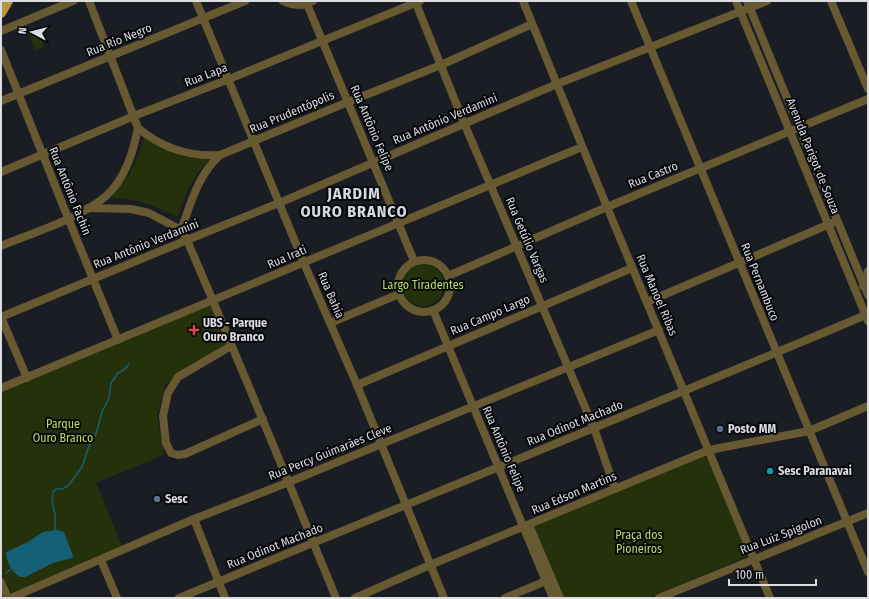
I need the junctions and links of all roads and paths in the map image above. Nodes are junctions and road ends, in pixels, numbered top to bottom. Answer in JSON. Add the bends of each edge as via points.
{"nodes":[{"id":1,"x":8,"y":1,"type":"edge"},
{"id":2,"x":73,"y":1,"type":"edge"},
{"id":3,"x":89,"y":1,"type":"edge"},
{"id":4,"x":196,"y":1,"type":"edge"},
{"id":5,"x":245,"y":1,"type":"edge"},
{"id":6,"x":282,"y":1,"type":"edge"},
{"id":7,"x":523,"y":1,"type":"edge"},
{"id":8,"x":631,"y":1,"type":"edge"},
{"id":9,"x":736,"y":1,"type":"edge"},
{"id":10,"x":767,"y":1,"type":"edge"},
{"id":11,"x":831,"y":1,"type":"edge"},
{"id":12,"x":417,"y":2,"type":"edge"},
{"id":13,"x":310,"y":3,"type":"edge"},
{"id":14,"x":748,"y":4,"type":"edge"},
{"id":15,"x":740,"y":11,"type":"junction"},
{"id":16,"x":1,"y":12,"type":"edge"},
{"id":17,"x":204,"y":19,"type":"junction"},
{"id":18,"x":532,"y":24,"type":"junction"},
{"id":19,"x":1,"y":31,"type":"edge"},
{"id":20,"x":322,"y":42,"type":"junction"},
{"id":21,"x":651,"y":48,"type":"junction"},
{"id":22,"x":1,"y":50,"type":"edge"},
{"id":23,"x":110,"y":57,"type":"junction"},
{"id":24,"x":441,"y":65,"type":"junction"},
{"id":25,"x":228,"y":80,"type":"junction"},
{"id":26,"x":557,"y":84,"type":"junction"},
{"id":27,"x":868,"y":90,"type":"edge"},
{"id":28,"x":18,"y":93,"type":"junction"},
{"id":29,"x":868,"y":99,"type":"edge"},
{"id":30,"x":1,"y":101,"type":"edge"},
{"id":31,"x":348,"y":102,"type":"junction"},
{"id":32,"x":134,"y":116,"type":"junction"},
{"id":33,"x":464,"y":124,"type":"junction"},
{"id":34,"x":138,"y":128,"type":"junction"},
{"id":35,"x":799,"y":128,"type":"junction"},
{"id":36,"x":790,"y":132,"type":"junction"},
{"id":37,"x":254,"y":141,"type":"junction"},
{"id":38,"x":582,"y":147,"type":"junction"},
{"id":39,"x":43,"y":155,"type":"junction"},
{"id":40,"x":220,"y":155,"type":"junction"},
{"id":41,"x":374,"y":163,"type":"junction"},
{"id":42,"x":701,"y":169,"type":"junction"},
{"id":43,"x":1,"y":172,"type":"edge"},
{"id":44,"x":490,"y":184,"type":"junction"},
{"id":45,"x":280,"y":204,"type":"junction"},
{"id":46,"x":607,"y":207,"type":"junction"},
{"id":47,"x":88,"y":208,"type":"junction"},
{"id":48,"x":68,"y":218,"type":"junction"},
{"id":49,"x":838,"y":221,"type":"junction"},
{"id":50,"x":398,"y":224,"type":"junction"},
{"id":51,"x":828,"y":225,"type":"junction"},
{"id":52,"x":181,"y":230,"type":"junction"},
{"id":53,"x":188,"y":240,"type":"junction"},
{"id":54,"x":1,"y":246,"type":"edge"},
{"id":55,"x":516,"y":246,"type":"junction"},
{"id":56,"x":414,"y":262,"type":"junction"},
{"id":57,"x":739,"y":262,"type":"junction"},
{"id":58,"x":304,"y":263,"type":"junction"},
{"id":59,"x":632,"y":268,"type":"junction"},
{"id":60,"x":868,"y":271,"type":"edge"},
{"id":61,"x":448,"y":276,"type":"junction"},
{"id":62,"x":93,"y":278,"type":"junction"},
{"id":63,"x":864,"y":285,"type":"junction"},
{"id":64,"x":855,"y":289,"type":"junction"},
{"id":65,"x":399,"y":294,"type":"junction"},
{"id":66,"x":868,"y":294,"type":"edge"},
{"id":67,"x":213,"y":301,"type":"junction"},
{"id":68,"x":647,"y":302,"type":"junction"},
{"id":69,"x":542,"y":306,"type":"junction"},
{"id":70,"x":434,"y":310,"type":"junction"},
{"id":71,"x":867,"y":316,"type":"edge"},
{"id":72,"x":1,"y":317,"type":"edge"},
{"id":73,"x":330,"y":323,"type":"junction"},
{"id":74,"x":659,"y":330,"type":"junction"},
{"id":75,"x":118,"y":340,"type":"junction"},
{"id":76,"x":448,"y":345,"type":"junction"},
{"id":77,"x":231,"y":346,"type":"junction"},
{"id":78,"x":776,"y":352,"type":"junction"},
{"id":79,"x":568,"y":367,"type":"junction"},
{"id":80,"x":27,"y":378,"type":"junction"},
{"id":81,"x":357,"y":385,"type":"junction"},
{"id":82,"x":1,"y":388,"type":"edge"},
{"id":83,"x":684,"y":390,"type":"junction"},
{"id":84,"x":473,"y":406,"type":"junction"},
{"id":85,"x":868,"y":406,"type":"edge"},
{"id":86,"x":263,"y":419,"type":"junction"},
{"id":87,"x":594,"y":428,"type":"junction"},
{"id":88,"x":809,"y":431,"type":"junction"},
{"id":89,"x":381,"y":444,"type":"junction"},
{"id":90,"x":709,"y":450,"type":"junction"},
{"id":91,"x":499,"y":467,"type":"junction"},
{"id":92,"x":289,"y":482,"type":"junction"},
{"id":93,"x":616,"y":489,"type":"junction"},
{"id":94,"x":406,"y":504,"type":"junction"},
{"id":95,"x":868,"y":513,"type":"edge"},
{"id":96,"x":194,"y":519,"type":"junction"},
{"id":97,"x":847,"y":523,"type":"junction"},
{"id":98,"x":526,"y":526,"type":"junction"},
{"id":99,"x":314,"y":544,"type":"junction"},
{"id":100,"x":754,"y":559,"type":"junction"},
{"id":101,"x":101,"y":560,"type":"junction"},
{"id":102,"x":430,"y":565,"type":"junction"},
{"id":103,"x":868,"y":572,"type":"edge"},
{"id":104,"x":546,"y":581,"type":"junction"},
{"id":105,"x":1,"y":582,"type":"edge"},
{"id":106,"x":219,"y":582,"type":"junction"},
{"id":107,"x":8,"y":598,"type":"edge"},
{"id":108,"x":11,"y":598,"type":"edge"},
{"id":109,"x":117,"y":598,"type":"edge"},
{"id":110,"x":179,"y":598,"type":"edge"},
{"id":111,"x":225,"y":598,"type":"edge"},
{"id":112,"x":336,"y":598,"type":"edge"},
{"id":113,"x":356,"y":598,"type":"edge"},
{"id":114,"x":444,"y":598,"type":"edge"},
{"id":115,"x":504,"y":598,"type":"edge"},
{"id":116,"x":553,"y":598,"type":"edge"},
{"id":117,"x":560,"y":598,"type":"edge"},
{"id":118,"x":661,"y":598,"type":"edge"},
{"id":119,"x":770,"y":598,"type":"edge"}],
"edges":[{"from":1,"to":16,"type":"main road"},
{"from":2,"to":19,"type":"street"},
{"from":3,"to":23,"type":"street"},
{"from":4,"to":17,"type":"street","name":"Rua Bahia"},
{"from":5,"to":17,"type":"street","name":"Rua Rio Negro"},
{"from":6,"to":13,"type":"street","via":[[299,6]]},
{"from":7,"to":18,"type":"street","name":"Rua Manoel Ribas"},
{"from":8,"to":21,"type":"street","name":"Rua Pernambuco"},
{"from":9,"to":15,"type":"street","name":"Avenida Parigot de Souza"},
{"from":10,"to":14,"type":"street","name":"Rua Antônio Verdamini"},
{"from":11,"to":27,"type":"street"},
{"from":12,"to":20,"type":"street","name":"Rua Lapa"},
{"from":12,"to":24,"type":"street","name":"Rua Getúlio Vargas"},
{"from":13,"to":20,"type":"street","name":"Rua Antônio Felipe"},
{"from":14,"to":15,"type":"street","name":"Rua Antônio Verdamini"},
{"from":14,"to":35,"type":"street","name":"Avenida Parigot de Souza"},
{"from":15,"to":21,"type":"street","name":"Rua Antônio Verdamini"},
{"from":15,"to":36,"type":"street","name":"Avenida Parigot de Souza"},
{"from":17,"to":23,"type":"street","name":"Rua Rio Negro"},
{"from":17,"to":25,"type":"street","name":"Rua Bahia"},
{"from":18,"to":24,"type":"street","name":"Rua Prudentópolis"},
{"from":18,"to":26,"type":"street","name":"Rua Manoel Ribas"},
{"from":20,"to":25,"type":"street","name":"Rua Lapa"},
{"from":20,"to":31,"type":"street","name":"Rua Antônio Felipe"},
{"from":21,"to":26,"type":"street","name":"Rua Antônio Verdamini"},
{"from":21,"to":42,"type":"street","name":"Rua Pernambuco"},
{"from":22,"to":28,"type":"street","name":"Rua Antônio Fachin"},
{"from":23,"to":28,"type":"street","name":"Rua Rio Negro"},
{"from":23,"to":32,"type":"street"},
{"from":24,"to":31,"type":"street","name":"Rua Prudentópolis"},
{"from":24,"to":33,"type":"street","name":"Rua Getúlio Vargas"},
{"from":25,"to":32,"type":"street","name":"Rua Lapa"},
{"from":25,"to":37,"type":"street","name":"Rua Bahia"},
{"from":26,"to":33,"type":"street","name":"Rua Antônio Verdamini"},
{"from":26,"to":38,"type":"street","name":"Rua Manoel Ribas"},
{"from":28,"to":30,"type":"street","name":"Rua Rio Negro"},
{"from":28,"to":39,"type":"street","name":"Rua Antônio Fachin"},
{"from":29,"to":35,"type":"street","name":"Rua Castro"},
{"from":31,"to":37,"type":"street","name":"Rua Prudentópolis"},
{"from":31,"to":41,"type":"street","name":"Rua Antônio Felipe"},
{"from":32,"to":34,"type":"street"},
{"from":32,"to":39,"type":"street","name":"Rua Lapa"},
{"from":33,"to":41,"type":"street","name":"Rua Antônio Verdamini"},
{"from":33,"to":44,"type":"street","name":"Rua Getúlio Vargas"},
{"from":34,"to":40,"type":"street","name":"Rua Prudentópolis","via":[[152,139],[176,150],[199,155]]},
{"from":34,"to":47,"type":"street","via":[[134,150],[126,168],[106,196]]},
{"from":35,"to":36,"type":"street","name":"Rua Castro"},
{"from":35,"to":49,"type":"street","name":"Avenida Parigot de Souza"},
{"from":36,"to":42,"type":"street","name":"Rua Castro"},
{"from":36,"to":51,"type":"street","name":"Avenida Parigot de Souza"},
{"from":37,"to":40,"type":"street","name":"Rua Prudentópolis"},
{"from":37,"to":45,"type":"street","name":"Rua Bahia"},
{"from":38,"to":44,"type":"street","name":"Rua Irati"},
{"from":38,"to":46,"type":"street","name":"Rua Manoel Ribas"},
{"from":39,"to":43,"type":"street","name":"Rua Lapa"},
{"from":39,"to":48,"type":"street","name":"Rua Antônio Fachin"},
{"from":40,"to":52,"type":"street","via":[[210,164],[199,182]]},
{"from":41,"to":45,"type":"street","name":"Rua Antônio Verdamini"},
{"from":41,"to":50,"type":"street","name":"Rua Antônio Felipe"},
{"from":42,"to":46,"type":"street","name":"Rua Castro"},
{"from":42,"to":57,"type":"street","name":"Rua Pernambuco"},
{"from":44,"to":50,"type":"street","name":"Rua Irati"},
{"from":44,"to":55,"type":"street","name":"Rua Getúlio Vargas"},
{"from":45,"to":53,"type":"street","name":"Rua Antônio Verdamini"},
{"from":45,"to":58,"type":"street","name":"Rua Bahia"},
{"from":46,"to":55,"type":"street","name":"Rua Castro"},
{"from":46,"to":59,"type":"street","name":"Rua Manoel Ribas"},
{"from":47,"to":48,"type":"street"},
{"from":47,"to":52,"type":"street","via":[[131,209],[149,213]]},
{"from":48,"to":54,"type":"street"},
{"from":48,"to":62,"type":"street","name":"Rua Antônio Fachin"},
{"from":49,"to":51,"type":"street"},
{"from":49,"to":63,"type":"street","name":"Avenida Parigot de Souza"},
{"from":50,"to":56,"type":"street","name":"Rua Antônio Felipe"},
{"from":50,"to":58,"type":"street","name":"Rua Irati"},
{"from":51,"to":57,"type":"street"},
{"from":51,"to":64,"type":"street","name":"Avenida Parigot de Souza"},
{"from":52,"to":53,"type":"street"},
{"from":53,"to":62,"type":"street","name":"Rua Antônio Verdamini"},
{"from":53,"to":67,"type":"street"},
{"from":55,"to":61,"type":"street","name":"Rua Castro"},
{"from":55,"to":69,"type":"street","name":"Rua Getúlio Vargas"},
{"from":56,"to":61,"type":"street","via":[[430,260],[440,266]]},
{"from":56,"to":65,"type":"street","via":[[402,272],[399,279]]},
{"from":57,"to":68,"type":"street"},
{"from":57,"to":78,"type":"street","name":"Rua Pernambuco"},
{"from":58,"to":67,"type":"street","name":"Rua Irati"},
{"from":58,"to":73,"type":"street","name":"Rua Bahia"},
{"from":59,"to":68,"type":"street","name":"Rua Manoel Ribas"},
{"from":59,"to":69,"type":"street","name":"Rua Campo Largo"},
{"from":60,"to":63,"type":"street"},
{"from":61,"to":70,"type":"street","via":[[447,295]]},
{"from":62,"to":72,"type":"street","name":"Rua Antônio Verdamini"},
{"from":62,"to":75,"type":"street","name":"Rua Antônio Fachin"},
{"from":63,"to":64,"type":"street"},
{"from":63,"to":66,"type":"street","name":"Avenida Parigot de Souza"},
{"from":64,"to":71,"type":"street","name":"Avenida Parigot de Souza"},
{"from":65,"to":70,"type":"street","via":[[406,304],[417,311]]},
{"from":65,"to":73,"type":"street"},
{"from":67,"to":75,"type":"street","name":"Rua Irati"},
{"from":67,"to":77,"type":"street"},
{"from":68,"to":74,"type":"street","name":"Rua Manoel Ribas"},
{"from":69,"to":76,"type":"street","name":"Rua Campo Largo"},
{"from":69,"to":79,"type":"street","name":"Rua Getúlio Vargas"},
{"from":70,"to":76,"type":"street","name":"Rua Antônio Felipe"},
{"from":71,"to":78,"type":"street","name":"Rua Odinot Machado"},
{"from":72,"to":80,"type":"street"},
{"from":73,"to":81,"type":"street","name":"Rua Bahia"},
{"from":74,"to":79,"type":"street","name":"Rua Percy Guimarães Cleve"},
{"from":74,"to":83,"type":"street","name":"Rua Manoel Ribas"},
{"from":75,"to":80,"type":"street","name":"Rua Irati"},
{"from":76,"to":81,"type":"street","name":"Rua Campo Largo"},
{"from":76,"to":84,"type":"street","name":"Rua Antônio Felipe"},
{"from":77,"to":86,"type":"street"},
{"from":77,"to":86,"type":"street","via":[[178,377],[168,393],[163,416],[166,444],[170,453],[178,456]]},
{"from":78,"to":83,"type":"street","name":"Rua Odinot Machado"},
{"from":78,"to":88,"type":"street","name":"Rua Pernambuco"},
{"from":79,"to":84,"type":"street","name":"Rua Percy Guimarães Cleve"},
{"from":79,"to":87,"type":"street","name":"Rua Getúlio Vargas"},
{"from":80,"to":82,"type":"street","name":"Rua Irati"},
{"from":81,"to":89,"type":"street","name":"Rua Bahia"},
{"from":83,"to":87,"type":"street","name":"Rua Odinot Machado"},
{"from":83,"to":90,"type":"street","name":"Rua Manoel Ribas"},
{"from":84,"to":89,"type":"street","name":"Rua Percy Guimarães Cleve"},
{"from":84,"to":91,"type":"street","name":"Rua Antônio Felipe"},
{"from":85,"to":88,"type":"street","name":"Rua Edson Martins"},
{"from":86,"to":92,"type":"street"},
{"from":87,"to":91,"type":"street","name":"Rua Odinot Machado"},
{"from":87,"to":93,"type":"street","name":"Rua Getúlio Vargas"},
{"from":88,"to":90,"type":"street","name":"Rua Edson Martins"},
{"from":88,"to":97,"type":"street","name":"Rua Pernambuco"},
{"from":89,"to":92,"type":"street","name":"Rua Percy Guimarães Cleve"},
{"from":89,"to":94,"type":"street","name":"Rua Bahia"},
{"from":90,"to":93,"type":"street","name":"Rua Edson Martins"},
{"from":90,"to":100,"type":"street","name":"Rua Manoel Ribas"},
{"from":91,"to":94,"type":"street","name":"Rua Odinot Machado"},
{"from":91,"to":98,"type":"street","name":"Rua Antônio Felipe"},
{"from":92,"to":96,"type":"street","name":"Rua Percy Guimarães Cleve"},
{"from":92,"to":99,"type":"street"},
{"from":93,"to":98,"type":"street","name":"Rua Edson Martins"},
{"from":94,"to":99,"type":"street","name":"Rua Odinot Machado"},
{"from":94,"to":102,"type":"street","name":"Rua Bahia"},
{"from":95,"to":97,"type":"street","name":"Rua Luiz Spigolon"},
{"from":96,"to":101,"type":"street","name":"Rua Percy Guimarães Cleve"},
{"from":96,"to":106,"type":"street"},
{"from":97,"to":100,"type":"street","name":"Rua Luiz Spigolon"},
{"from":97,"to":103,"type":"street","name":"Rua Pernambuco"},
{"from":98,"to":102,"type":"street","name":"Rua Edson Martins"},
{"from":98,"to":104,"type":"street","name":"Rua Antônio Felipe"},
{"from":98,"to":117,"type":"street","name":"Rua Antônio Felipe"},
{"from":99,"to":106,"type":"street","name":"Rua Odinot Machado"},
{"from":99,"to":112,"type":"street"},
{"from":100,"to":118,"type":"street","name":"Rua Luiz Spigolon"},
{"from":100,"to":119,"type":"street","name":"Rua Manoel Ribas"},
{"from":101,"to":108,"type":"street","name":"Rua Percy Guimarães Cleve"},
{"from":101,"to":109,"type":"street"},
{"from":102,"to":113,"type":"street","name":"Rua Edson Martins"},
{"from":102,"to":114,"type":"street","name":"Rua Bahia"},
{"from":104,"to":115,"type":"street"},
{"from":104,"to":116,"type":"street","name":"Rua Antônio Felipe"},
{"from":105,"to":107,"type":"street"},
{"from":106,"to":110,"type":"street","name":"Rua Odinot Machado"},
{"from":106,"to":111,"type":"street"}]}
